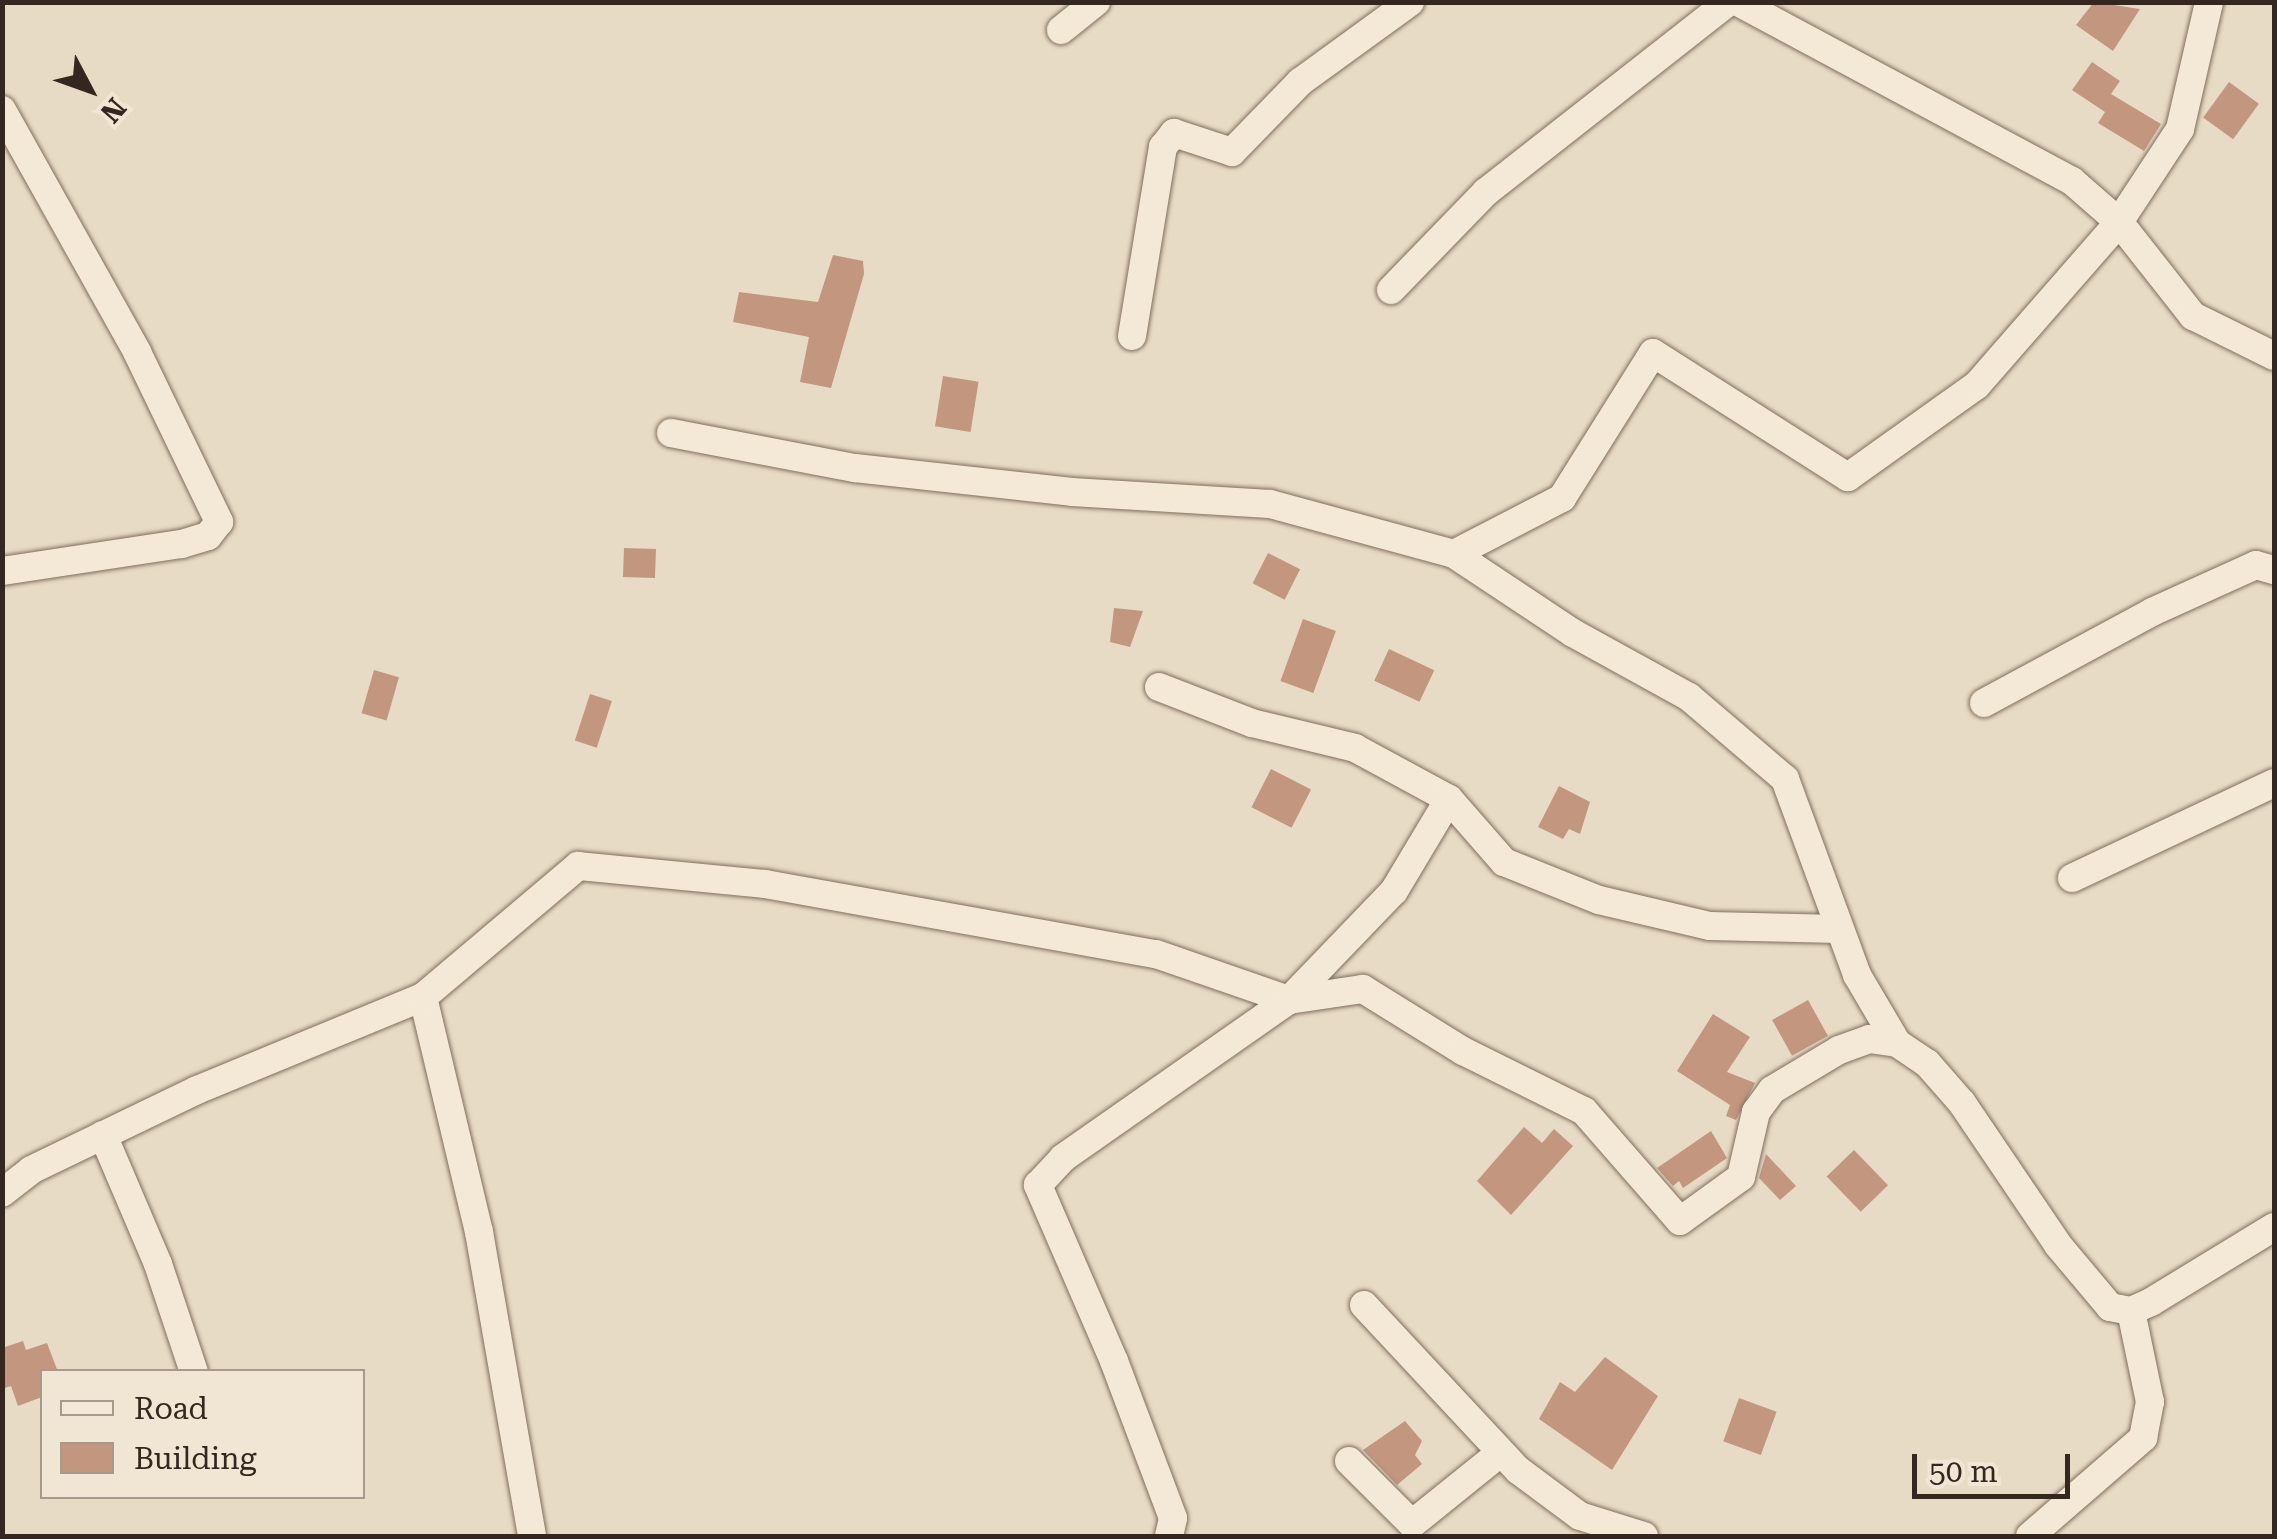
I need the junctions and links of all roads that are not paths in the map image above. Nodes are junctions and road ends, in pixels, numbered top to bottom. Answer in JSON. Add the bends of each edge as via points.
{"nodes":[{"id":1,"x":1096,"y":2,"type":"edge"},
{"id":2,"x":1410,"y":2,"type":"edge"},
{"id":3,"x":1728,"y":2,"type":"edge"},
{"id":4,"x":1738,"y":2,"type":"edge"},
{"id":5,"x":2209,"y":2,"type":"edge"},
{"id":6,"x":1788,"y":12,"type":"edge"},
{"id":7,"x":1061,"y":30,"type":"dead end"},
{"id":8,"x":2,"y":110,"type":"edge"},
{"id":9,"x":2119,"y":222,"type":"junction"},
{"id":10,"x":1391,"y":290,"type":"dead end"},
{"id":11,"x":1132,"y":336,"type":"dead end"},
{"id":12,"x":2271,"y":348,"type":"edge"},
{"id":13,"x":672,"y":433,"type":"dead end"},
{"id":14,"x":1454,"y":554,"type":"junction"},
{"id":15,"x":2274,"y":570,"type":"edge"},
{"id":16,"x":2,"y":572,"type":"edge"},
{"id":17,"x":1160,"y":688,"type":"dead end"},
{"id":18,"x":1984,"y":703,"type":"dead end"},
{"id":19,"x":2274,"y":783,"type":"edge"},
{"id":20,"x":1449,"y":800,"type":"junction"},
{"id":21,"x":2072,"y":878,"type":"dead end"},
{"id":22,"x":1839,"y":929,"type":"junction"},
{"id":23,"x":423,"y":997,"type":"junction"},
{"id":24,"x":1290,"y":1000,"type":"junction"},
{"id":25,"x":1897,"y":1042,"type":"junction"},
{"id":26,"x":102,"y":1136,"type":"junction"},
{"id":27,"x":2,"y":1193,"type":"edge"},
{"id":28,"x":2274,"y":1227,"type":"edge"},
{"id":29,"x":1364,"y":1304,"type":"dead end"},
{"id":30,"x":2131,"y":1311,"type":"junction"},
{"id":31,"x":193,"y":1369,"type":"edge"},
{"id":32,"x":1500,"y":1453,"type":"junction"},
{"id":33,"x":1349,"y":1462,"type":"dead end"},
{"id":34,"x":1171,"y":1535,"type":"edge"},
{"id":35,"x":532,"y":1536,"type":"edge"},
{"id":36,"x":1644,"y":1536,"type":"edge"},
{"id":37,"x":2030,"y":1536,"type":"edge"}],
"edges":[{"from":1,"to":7,"type":"street"},
{"from":2,"to":11,"type":"street","via":[[1300,82],[1232,152],[1174,133],[1163,147]]},
{"from":3,"to":10,"type":"street","via":[[1486,192]]},
{"from":4,"to":6,"type":"street"},
{"from":5,"to":9,"type":"street","via":[[2180,129]]},
{"from":6,"to":9,"type":"street","via":[[2072,180]]},
{"from":8,"to":16,"type":"street","via":[[137,352],[219,522],[208,536],[181,544]]},
{"from":9,"to":12,"type":"street","via":[[2193,316]]},
{"from":9,"to":14,"type":"street","via":[[1978,385],[1848,477],[1653,353],[1562,498]]},
{"from":13,"to":14,"type":"street","via":[[855,468],[1072,492],[1270,504]]},
{"from":14,"to":22,"type":"street","via":[[1574,633],[1689,697],[1786,779]]},
{"from":15,"to":18,"type":"street","via":[[2256,565],[2187,596]]},
{"from":17,"to":20,"type":"street","via":[[1252,723],[1355,748]]},
{"from":19,"to":21,"type":"street"},
{"from":20,"to":22,"type":"street","via":[[1504,862],[1600,900],[1710,926]]},
{"from":20,"to":24,"type":"street","via":[[1394,891]]},
{"from":22,"to":25,"type":"street"},
{"from":23,"to":24,"type":"street","via":[[578,866],[766,884],[1156,954]]},
{"from":23,"to":26,"type":"street","via":[[344,1024]]},
{"from":23,"to":35,"type":"street","via":[[479,1232]]},
{"from":24,"to":25,"type":"street","via":[[1363,989],[1463,1051],[1584,1112],[1680,1221],[1741,1177],[1756,1112],[1772,1090],[1868,1038]]},
{"from":24,"to":34,"type":"street","via":[[1078,1147],[1038,1185],[1114,1361],[1172,1518]]},
{"from":25,"to":30,"type":"street","via":[[1962,1103],[2103,1300]]},
{"from":26,"to":27,"type":"street","via":[[31,1170]]},
{"from":26,"to":31,"type":"street","via":[[158,1264]]},
{"from":28,"to":30,"type":"street","via":[[2232,1258]]},
{"from":29,"to":32,"type":"street"},
{"from":30,"to":37,"type":"street","via":[[2150,1402],[2143,1438]]},
{"from":32,"to":33,"type":"street","via":[[1412,1524]]},
{"from":32,"to":36,"type":"street","via":[[1580,1516]]}]}
